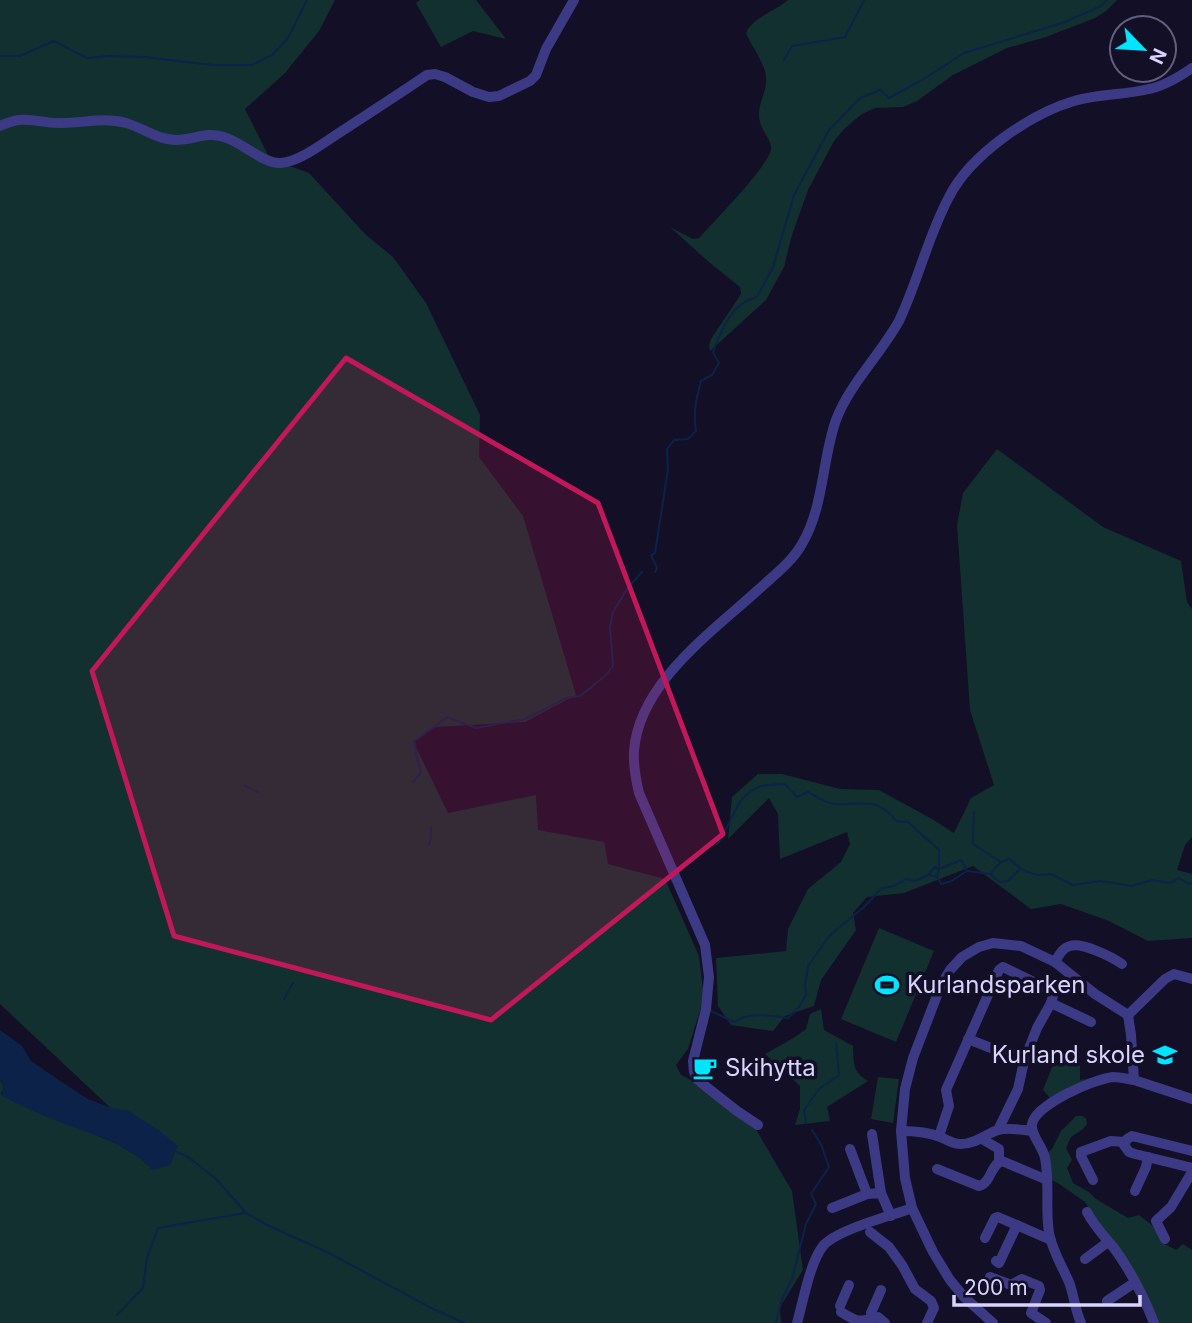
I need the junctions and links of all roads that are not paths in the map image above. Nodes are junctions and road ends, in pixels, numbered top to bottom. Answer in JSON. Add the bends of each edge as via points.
{"nodes":[{"id":1,"x":574,"y":0,"type":"edge"},
{"id":2,"x":1192,"y":68,"type":"edge"},
{"id":3,"x":0,"y":126,"type":"edge"},
{"id":4,"x":1055,"y":962,"type":"junction"},
{"id":5,"x":1122,"y":964,"type":"dead end"},
{"id":6,"x":1192,"y":979,"type":"edge"},
{"id":7,"x":1051,"y":1003,"type":"junction"},
{"id":8,"x":1128,"y":1015,"type":"junction"},
{"id":9,"x":1091,"y":1022,"type":"dead end"},
{"id":10,"x":968,"y":1039,"type":"junction"},
{"id":11,"x":1024,"y":1061,"type":"junction"},
{"id":12,"x":1134,"y":1080,"type":"junction"},
{"id":13,"x":1192,"y":1099,"type":"edge"},
{"id":14,"x":758,"y":1125,"type":"dead end"},
{"id":15,"x":998,"y":1130,"type":"junction"},
{"id":16,"x":901,"y":1131,"type":"junction"},
{"id":17,"x":1032,"y":1131,"type":"junction"},
{"id":18,"x":872,"y":1134,"type":"dead end"},
{"id":19,"x":939,"y":1136,"type":"junction"},
{"id":20,"x":982,"y":1139,"type":"junction"},
{"id":21,"x":1125,"y":1142,"type":"junction"},
{"id":22,"x":850,"y":1150,"type":"dead end"},
{"id":23,"x":1192,"y":1151,"type":"edge"},
{"id":24,"x":1148,"y":1157,"type":"junction"},
{"id":25,"x":999,"y":1162,"type":"junction"},
{"id":26,"x":937,"y":1169,"type":"dead end"},
{"id":27,"x":1192,"y":1170,"type":"edge"},
{"id":28,"x":1047,"y":1180,"type":"junction"},
{"id":29,"x":1093,"y":1180,"type":"dead end"},
{"id":30,"x":1135,"y":1191,"type":"dead end"},
{"id":31,"x":881,"y":1193,"type":"junction"},
{"id":32,"x":867,"y":1194,"type":"junction"},
{"id":33,"x":832,"y":1208,"type":"dead end"},
{"id":34,"x":912,"y":1208,"type":"junction"},
{"id":35,"x":1087,"y":1212,"type":"dead end"},
{"id":36,"x":891,"y":1216,"type":"junction"},
{"id":37,"x":1017,"y":1225,"type":"junction"},
{"id":38,"x":870,"y":1232,"type":"dead end"},
{"id":39,"x":985,"y":1238,"type":"dead end"},
{"id":40,"x":1165,"y":1239,"type":"dead end"},
{"id":41,"x":1051,"y":1240,"type":"junction"},
{"id":42,"x":1108,"y":1241,"type":"junction"},
{"id":43,"x":1085,"y":1259,"type":"dead end"},
{"id":44,"x":996,"y":1261,"type":"dead end"},
{"id":45,"x":990,"y":1277,"type":"dead end"},
{"id":46,"x":1135,"y":1283,"type":"junction"},
{"id":47,"x":849,"y":1285,"type":"dead end"},
{"id":48,"x":881,"y":1290,"type":"dead end"},
{"id":49,"x":1107,"y":1301,"type":"dead end"},
{"id":50,"x":879,"y":1319,"type":"edge"},
{"id":51,"x":1078,"y":1322,"type":"edge"},
{"id":52,"x":797,"y":1323,"type":"edge"},
{"id":53,"x":927,"y":1323,"type":"edge"},
{"id":54,"x":993,"y":1323,"type":"edge"},
{"id":55,"x":1046,"y":1323,"type":"edge"},
{"id":56,"x":1154,"y":1323,"type":"edge"}],
"edges":[{"from":1,"to":3,"type":"street","via":[[530,82],[489,97],[445,76],[427,75],[290,162],[258,156],[212,134],[163,138],[103,119],[60,123],[13,120]]},
{"from":2,"to":14,"type":"street","via":[[1151,89],[1074,101],[1051,110],[987,150],[961,177],[943,208],[899,321],[844,402],[804,542],[667,675],[643,717],[634,751],[639,793],[705,945],[709,977],[694,1072],[698,1080]]},
{"from":4,"to":5,"type":"street","via":[[1067,946],[1074,945]]},
{"from":4,"to":8,"type":"street"},
{"from":4,"to":16,"type":"street","via":[[1021,946],[993,943],[962,957],[950,970],[908,1074]]},
{"from":6,"to":8,"type":"street","via":[[1174,974]]},
{"from":7,"to":9,"type":"street"},
{"from":7,"to":10,"type":"street","via":[[1052,991],[1003,967]]},
{"from":7,"to":11,"type":"street"},
{"from":8,"to":12,"type":"street"},
{"from":10,"to":11,"type":"street"},
{"from":10,"to":19,"type":"street","via":[[946,1090],[949,1106]]},
{"from":11,"to":15,"type":"street","via":[[1018,1089]]},
{"from":12,"to":13,"type":"street"},
{"from":12,"to":17,"type":"street","via":[[1103,1079],[1066,1095],[1037,1114]]},
{"from":15,"to":17,"type":"street"},
{"from":15,"to":20,"type":"street"},
{"from":16,"to":19,"type":"street"},
{"from":16,"to":34,"type":"street"},
{"from":17,"to":28,"type":"street","via":[[1046,1159]]},
{"from":18,"to":31,"type":"street"},
{"from":19,"to":20,"type":"street","via":[[954,1144]]},
{"from":20,"to":25,"type":"street","via":[[999,1149]]},
{"from":21,"to":23,"type":"street","via":[[1136,1137]]},
{"from":21,"to":24,"type":"street","via":[[1129,1152]]},
{"from":21,"to":29,"type":"street","via":[[1111,1141],[1081,1152]]},
{"from":22,"to":32,"type":"street"},
{"from":24,"to":27,"type":"street"},
{"from":24,"to":30,"type":"street"},
{"from":25,"to":26,"type":"street","via":[[987,1182],[979,1186]]},
{"from":25,"to":28,"type":"street"},
{"from":27,"to":40,"type":"street","via":[[1171,1207],[1156,1221]]},
{"from":28,"to":41,"type":"street"},
{"from":31,"to":32,"type":"street"},
{"from":31,"to":36,"type":"street"},
{"from":32,"to":33,"type":"street"},
{"from":34,"to":36,"type":"street"},
{"from":34,"to":54,"type":"street","via":[[950,1280]]},
{"from":35,"to":42,"type":"street"},
{"from":36,"to":52,"type":"street","via":[[825,1243],[814,1262]]},
{"from":37,"to":39,"type":"street","via":[[995,1218]]},
{"from":37,"to":41,"type":"street"},
{"from":37,"to":44,"type":"street","via":[[999,1263]]},
{"from":38,"to":53,"type":"street","via":[[896,1256],[915,1289],[931,1301],[934,1308]]},
{"from":41,"to":51,"type":"street","via":[[1069,1283]]},
{"from":42,"to":43,"type":"street"},
{"from":42,"to":46,"type":"street"},
{"from":45,"to":55,"type":"street","via":[[1011,1285],[1022,1279],[1039,1286],[1031,1313]]},
{"from":46,"to":49,"type":"street"},
{"from":46,"to":56,"type":"street"},
{"from":47,"to":50,"type":"street","via":[[840,1309],[862,1323]]},
{"from":48,"to":50,"type":"street","via":[[871,1313]]}]}
